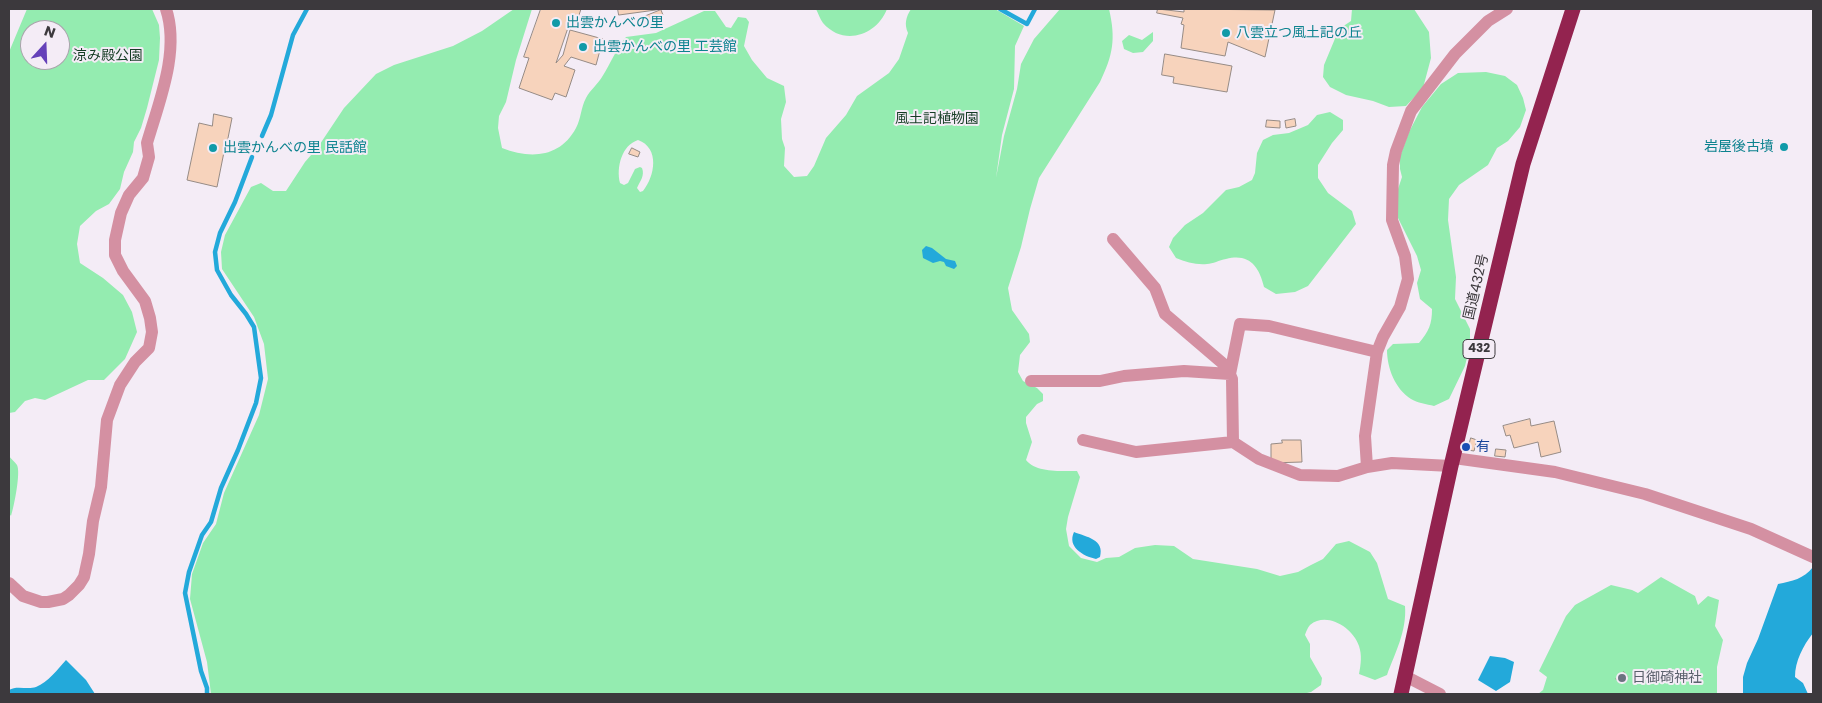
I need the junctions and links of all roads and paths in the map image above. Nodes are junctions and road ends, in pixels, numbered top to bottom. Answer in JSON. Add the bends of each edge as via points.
{"nodes":[{"id":1,"x":166,"y":9,"type":"edge"},
{"id":2,"x":1507,"y":9,"type":"edge"},
{"id":3,"x":1573,"y":9,"type":"edge"},
{"id":4,"x":1113,"y":239,"type":"dead end"},
{"id":5,"x":1377,"y":352,"type":"junction"},
{"id":6,"x":1230,"y":374,"type":"junction"},
{"id":7,"x":1031,"y":381,"type":"dead end"},
{"id":8,"x":1083,"y":440,"type":"dead end"},
{"id":9,"x":1233,"y":442,"type":"junction"},
{"id":10,"x":1452,"y":462,"type":"junction"},
{"id":11,"x":1367,"y":467,"type":"junction"},
{"id":12,"x":1813,"y":557,"type":"edge"},
{"id":13,"x":9,"y":583,"type":"edge"},
{"id":14,"x":1405,"y":676,"type":"junction"},
{"id":15,"x":1401,"y":694,"type":"edge"},
{"id":16,"x":1440,"y":694,"type":"edge"}],
"edges":[{"from":1,"to":13,"type":"street","via":[[171,34],[170,58],[147,143],[149,157],[143,178],[129,195],[121,213],[115,240],[115,255],[123,271],[145,300],[152,332],[149,348],[120,385],[107,420],[101,487],[84,577],[69,595],[48,602],[23,596]]},
{"from":2,"to":5,"type":"street","via":[[1488,21],[1455,54],[1411,111],[1393,165],[1392,220],[1405,256],[1408,278],[1400,307]]},
{"from":3,"to":10,"type":"highway","name":"国道432号","number":"432","via":[[1523,164]]},
{"from":4,"to":6,"type":"street","via":[[1155,288],[1165,314],[1227,367]]},
{"from":5,"to":6,"type":"street","via":[[1269,326],[1240,324]]},
{"from":5,"to":11,"type":"street","via":[[1365,436]]},
{"from":6,"to":7,"type":"street","via":[[1184,371],[1100,381]]},
{"from":6,"to":9,"type":"street"},
{"from":8,"to":9,"type":"street","via":[[1136,452]]},
{"from":9,"to":11,"type":"street","via":[[1259,459],[1300,475],[1338,476]]},
{"from":10,"to":11,"type":"street","via":[[1392,463]]},
{"from":10,"to":12,"type":"street","via":[[1555,472],[1645,494],[1751,529]]},
{"from":10,"to":14,"type":"highway","name":"国道432号","number":"432"},
{"from":14,"to":15,"type":"highway","name":"国道432号","number":"432"},
{"from":14,"to":16,"type":"street"}]}
